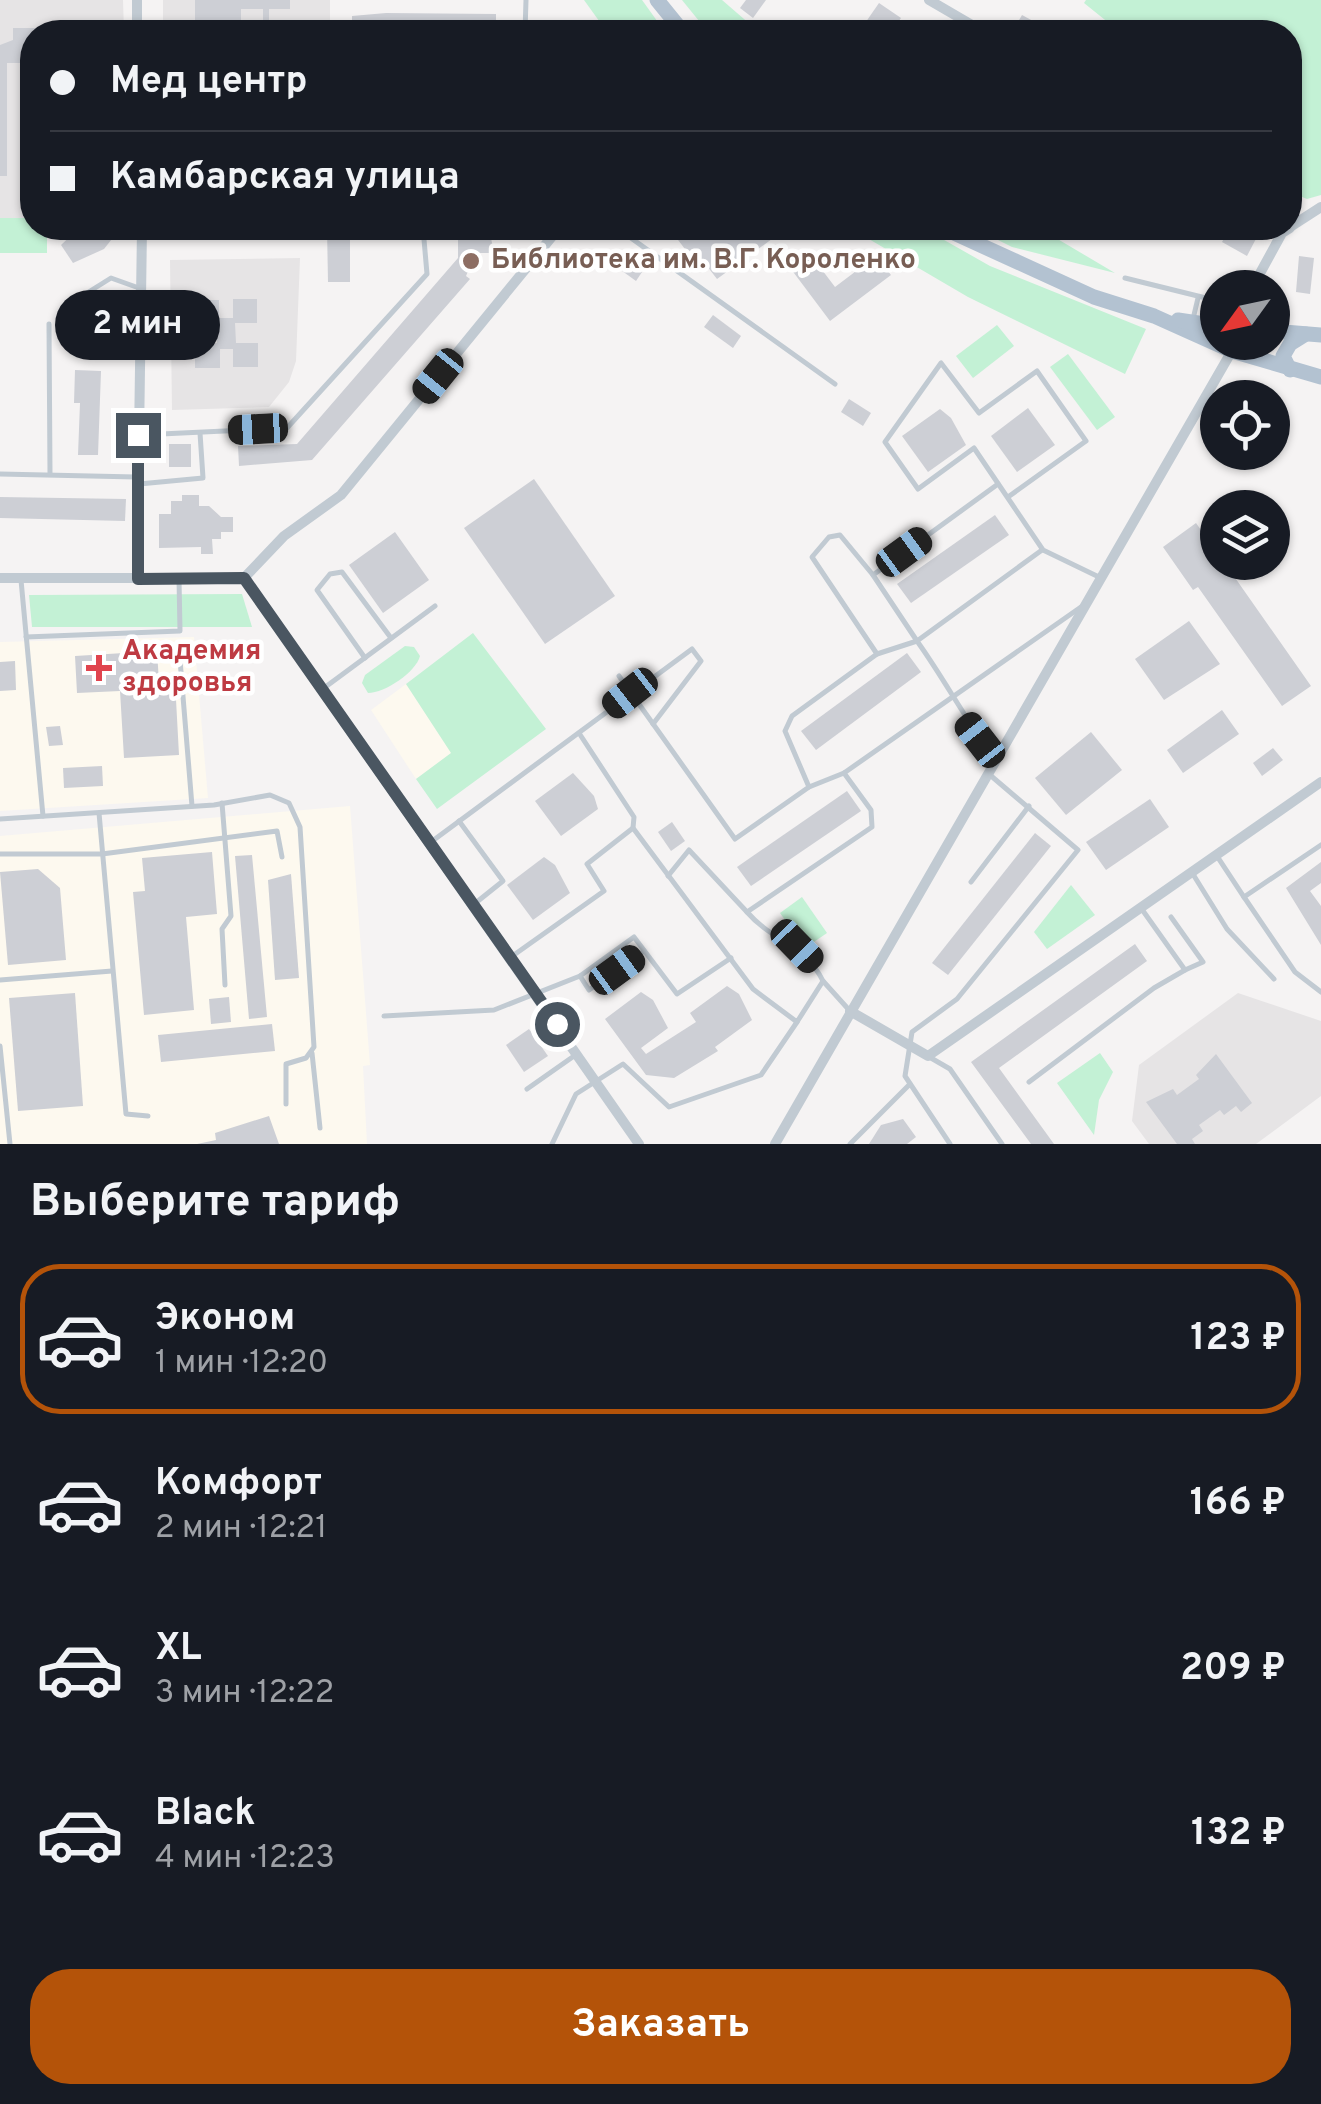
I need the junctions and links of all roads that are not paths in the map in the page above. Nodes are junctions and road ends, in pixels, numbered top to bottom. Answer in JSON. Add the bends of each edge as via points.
{"nodes":[{"id":1,"x":657,"y":0,"type":"edge"},
{"id":2,"x":928,"y":0,"type":"edge"},
{"id":3,"x":673,"y":20,"type":"edge"},
{"id":4,"x":963,"y":20,"type":"edge"},
{"id":5,"x":142,"y":240,"type":"edge"},
{"id":6,"x":425,"y":240,"type":"edge"},
{"id":7,"x":549,"y":240,"type":"edge"},
{"id":8,"x":634,"y":240,"type":"edge"},
{"id":9,"x":967,"y":240,"type":"edge"},
{"id":10,"x":1278,"y":240,"type":"edge"},
{"id":11,"x":1262,"y":270,"type":"edge"},
{"id":12,"x":1126,"y":278,"type":"dead end"},
{"id":13,"x":142,"y":289,"type":"junction"},
{"id":14,"x":1198,"y":298,"type":"joint"},
{"id":15,"x":71,"y":303,"type":"dead end"},
{"id":16,"x":1154,"y":316,"type":"junction"},
{"id":17,"x":1192,"y":322,"type":"junction"},
{"id":18,"x":1200,"y":323,"type":"edge"},
{"id":19,"x":48,"y":324,"type":"dead end"},
{"id":20,"x":1200,"y":334,"type":"edge"},
{"id":21,"x":1314,"y":335,"type":"edge"},
{"id":22,"x":1228,"y":360,"type":"edge"},
{"id":23,"x":1266,"y":360,"type":"edge"},
{"id":24,"x":1290,"y":370,"type":"junction"},
{"id":25,"x":1321,"y":377,"type":"edge"},
{"id":26,"x":835,"y":384,"type":"dead end"},
{"id":27,"x":200,"y":432,"type":"junction"},
{"id":28,"x":138,"y":435,"type":"junction"},
{"id":29,"x":0,"y":474,"type":"edge"},
{"id":30,"x":50,"y":474,"type":"junction"},
{"id":31,"x":136,"y":481,"type":"junction"},
{"id":32,"x":998,"y":484,"type":"junction"},
{"id":33,"x":1008,"y":496,"type":"junction"},
{"id":34,"x":1043,"y":550,"type":"junction"},
{"id":35,"x":873,"y":575,"type":"junction"},
{"id":36,"x":0,"y":578,"type":"edge"},
{"id":37,"x":21,"y":578,"type":"junction"},
{"id":38,"x":244,"y":578,"type":"junction"},
{"id":39,"x":138,"y":579,"type":"junction"},
{"id":40,"x":179,"y":579,"type":"junction"},
{"id":41,"x":1104,"y":580,"type":"junction"},
{"id":42,"x":1093,"y":598,"type":"junction"},
{"id":43,"x":435,"y":606,"type":"dead end"},
{"id":44,"x":26,"y":637,"type":"junction"},
{"id":45,"x":391,"y":638,"type":"junction"},
{"id":46,"x":917,"y":641,"type":"junction"},
{"id":47,"x":878,"y":654,"type":"junction"},
{"id":48,"x":365,"y":658,"type":"junction"},
{"id":49,"x":180,"y":660,"type":"dead end"},
{"id":50,"x":619,"y":676,"type":"dead end"},
{"id":51,"x":321,"y":690,"type":"junction"},
{"id":52,"x":630,"y":693,"type":"junction"},
{"id":53,"x":950,"y":698,"type":"junction"},
{"id":54,"x":652,"y":724,"type":"junction"},
{"id":55,"x":579,"y":733,"type":"junction"},
{"id":56,"x":995,"y":759,"type":"junction"},
{"id":57,"x":988,"y":772,"type":"junction"},
{"id":58,"x":844,"y":773,"type":"junction"},
{"id":59,"x":1321,"y":782,"type":"edge"},
{"id":60,"x":809,"y":788,"type":"junction"},
{"id":61,"x":222,"y":804,"type":"junction"},
{"id":62,"x":192,"y":806,"type":"junction"},
{"id":63,"x":1029,"y":806,"type":"junction"},
{"id":64,"x":99,"y":812,"type":"junction"},
{"id":65,"x":43,"y":816,"type":"junction"},
{"id":66,"x":0,"y":819,"type":"edge"},
{"id":67,"x":459,"y":822,"type":"junction"},
{"id":68,"x":633,"y":828,"type":"junction"},
{"id":69,"x":223,"y":839,"type":"junction"},
{"id":70,"x":428,"y":844,"type":"junction"},
{"id":71,"x":1321,"y":845,"type":"edge"},
{"id":72,"x":1214,"y":852,"type":"junction"},
{"id":73,"x":0,"y":854,"type":"edge"},
{"id":74,"x":102,"y":854,"type":"junction"},
{"id":75,"x":282,"y":857,"type":"dead end"},
{"id":76,"x":1190,"y":869,"type":"junction"},
{"id":77,"x":668,"y":876,"type":"junction"},
{"id":78,"x":971,"y":882,"type":"dead end"},
{"id":79,"x":1244,"y":897,"type":"junction"},
{"id":80,"x":473,"y":904,"type":"junction"},
{"id":81,"x":1139,"y":905,"type":"junction"},
{"id":82,"x":748,"y":912,"type":"junction"},
{"id":83,"x":1171,"y":917,"type":"dead end"},
{"id":84,"x":644,"y":951,"type":"junction"},
{"id":85,"x":512,"y":958,"type":"junction"},
{"id":86,"x":731,"y":958,"type":"junction"},
{"id":87,"x":1185,"y":970,"type":"junction"},
{"id":88,"x":113,"y":971,"type":"junction"},
{"id":89,"x":580,"y":976,"type":"junction"},
{"id":90,"x":1274,"y":979,"type":"dead end"},
{"id":91,"x":0,"y":980,"type":"edge"},
{"id":92,"x":823,"y":981,"type":"junction"},
{"id":93,"x":226,"y":985,"type":"dead end"},
{"id":94,"x":1321,"y":992,"type":"edge"},
{"id":95,"x":536,"y":994,"type":"junction"},
{"id":96,"x":850,"y":1011,"type":"junction"},
{"id":97,"x":384,"y":1016,"type":"dead end"},
{"id":98,"x":797,"y":1022,"type":"junction"},
{"id":99,"x":0,"y":1046,"type":"edge"},
{"id":100,"x":907,"y":1048,"type":"junction"},
{"id":101,"x":312,"y":1053,"type":"junction"},
{"id":102,"x":578,"y":1054,"type":"junction"},
{"id":103,"x":928,"y":1056,"type":"junction"},
{"id":104,"x":596,"y":1080,"type":"junction"},
{"id":105,"x":1029,"y":1082,"type":"dead end"},
{"id":106,"x":910,"y":1084,"type":"junction"},
{"id":107,"x":528,"y":1089,"type":"dead end"},
{"id":108,"x":286,"y":1104,"type":"dead end"},
{"id":109,"x":148,"y":1116,"type":"dead end"},
{"id":110,"x":320,"y":1128,"type":"dead end"},
{"id":111,"x":10,"y":1144,"type":"edge"},
{"id":112,"x":552,"y":1144,"type":"edge"},
{"id":113,"x":639,"y":1144,"type":"edge"},
{"id":114,"x":775,"y":1144,"type":"edge"},
{"id":115,"x":850,"y":1144,"type":"edge"},
{"id":116,"x":951,"y":1144,"type":"edge"},
{"id":117,"x":1002,"y":1144,"type":"edge"}],
"edges":[{"from":1,"to":3,"type":"main road"},
{"from":2,"to":4,"type":"street"},
{"from":5,"to":13,"type":"street"},
{"from":6,"to":27,"type":"lane","via":[[427,274],[287,428]]},
{"from":7,"to":38,"type":"street","via":[[341,495],[284,536]]},
{"from":8,"to":26,"type":"lane"},
{"from":9,"to":16,"type":"main road"},
{"from":10,"to":11,"type":"street"},
{"from":12,"to":14,"type":"lane"},
{"from":13,"to":15,"type":"lane","via":[[111,278]]},
{"from":13,"to":28,"type":"street"},
{"from":14,"to":17,"type":"lane"},
{"from":16,"to":17,"type":"main road"},
{"from":16,"to":20,"type":"main road"},
{"from":17,"to":18,"type":"main road"},
{"from":19,"to":30,"type":"lane"},
{"from":21,"to":24,"type":"main road","via":[[1290,344],[1283,356]]},
{"from":22,"to":41,"type":"street"},
{"from":23,"to":24,"type":"main road"},
{"from":24,"to":25,"type":"main road"},
{"from":27,"to":28,"type":"lane"},
{"from":27,"to":31,"type":"lane","via":[[203,478]]},
{"from":28,"to":31,"type":"street"},
{"from":29,"to":30,"type":"lane"},
{"from":30,"to":31,"type":"lane"},
{"from":31,"to":39,"type":"street"},
{"from":32,"to":33,"type":"lane"},
{"from":32,"to":33,"type":"lane","via":[[974,448],[918,488],[885,442],[942,363],[979,413],[1036,371],[1086,441]]},
{"from":32,"to":35,"type":"lane"},
{"from":33,"to":34,"type":"lane"},
{"from":34,"to":41,"type":"lane"},
{"from":34,"to":46,"type":"lane"},
{"from":35,"to":46,"type":"lane"},
{"from":35,"to":47,"type":"lane","via":[[840,535],[812,557]]},
{"from":36,"to":37,"type":"street"},
{"from":37,"to":39,"type":"street"},
{"from":37,"to":44,"type":"lane"},
{"from":38,"to":40,"type":"street"},
{"from":38,"to":51,"type":"street"},
{"from":39,"to":40,"type":"street"},
{"from":40,"to":44,"type":"lane","via":[[180,630]]},
{"from":41,"to":42,"type":"street"},
{"from":42,"to":53,"type":"lane"},
{"from":42,"to":56,"type":"street"},
{"from":43,"to":45,"type":"lane"},
{"from":44,"to":65,"type":"lane"},
{"from":45,"to":48,"type":"lane"},
{"from":45,"to":48,"type":"lane","via":[[342,572],[330,574],[316,590]]},
{"from":46,"to":47,"type":"lane"},
{"from":46,"to":53,"type":"lane"},
{"from":47,"to":60,"type":"lane","via":[[788,722],[788,741]]},
{"from":48,"to":51,"type":"lane"},
{"from":49,"to":62,"type":"lane"},
{"from":50,"to":52,"type":"lane"},
{"from":51,"to":70,"type":"street"},
{"from":52,"to":54,"type":"lane"},
{"from":52,"to":54,"type":"lane","via":[[692,650],[701,661]]},
{"from":52,"to":55,"type":"lane"},
{"from":53,"to":56,"type":"lane"},
{"from":53,"to":58,"type":"lane"},
{"from":54,"to":60,"type":"lane","via":[[735,838]]},
{"from":55,"to":67,"type":"lane"},
{"from":55,"to":68,"type":"lane","via":[[634,816]]},
{"from":56,"to":57,"type":"street"},
{"from":57,"to":63,"type":"lane"},
{"from":57,"to":96,"type":"street"},
{"from":58,"to":60,"type":"lane"},
{"from":58,"to":82,"type":"lane","via":[[871,810],[872,826]]},
{"from":59,"to":72,"type":"street"},
{"from":61,"to":62,"type":"lane"},
{"from":61,"to":69,"type":"lane"},
{"from":61,"to":101,"type":"lane","via":[[270,795],[289,803],[298,819]]},
{"from":62,"to":64,"type":"lane"},
{"from":63,"to":78,"type":"lane"},
{"from":63,"to":100,"type":"lane","via":[[1078,850],[958,999],[912,1032]]},
{"from":64,"to":65,"type":"lane"},
{"from":64,"to":74,"type":"lane"},
{"from":65,"to":66,"type":"lane"},
{"from":67,"to":70,"type":"lane"},
{"from":67,"to":80,"type":"lane","via":[[503,881]]},
{"from":68,"to":77,"type":"lane"},
{"from":68,"to":85,"type":"lane","via":[[587,864],[604,891]]},
{"from":69,"to":74,"type":"lane"},
{"from":69,"to":75,"type":"lane","via":[[277,831]]},
{"from":69,"to":93,"type":"lane","via":[[230,916],[222,929]]},
{"from":70,"to":80,"type":"street"},
{"from":71,"to":79,"type":"lane"},
{"from":72,"to":76,"type":"street"},
{"from":72,"to":79,"type":"lane"},
{"from":73,"to":74,"type":"lane"},
{"from":74,"to":88,"type":"lane"},
{"from":76,"to":81,"type":"street"},
{"from":76,"to":90,"type":"lane","via":[[1227,929]]},
{"from":77,"to":82,"type":"lane","via":[[689,850]]},
{"from":77,"to":86,"type":"lane"},
{"from":79,"to":94,"type":"lane","via":[[1296,972]]},
{"from":80,"to":85,"type":"street"},
{"from":81,"to":87,"type":"lane"},
{"from":81,"to":103,"type":"street"},
{"from":82,"to":92,"type":"lane","via":[[769,933],[797,946]]},
{"from":83,"to":87,"type":"lane","via":[[1203,962]]},
{"from":84,"to":86,"type":"lane","via":[[677,994]]},
{"from":84,"to":89,"type":"lane","via":[[634,937]]},
{"from":84,"to":89,"type":"lane","via":[[589,990]]},
{"from":85,"to":95,"type":"street"},
{"from":86,"to":98,"type":"lane","via":[[753,989]]},
{"from":87,"to":105,"type":"lane"},
{"from":88,"to":91,"type":"lane"},
{"from":88,"to":109,"type":"lane","via":[[126,1114]]},
{"from":89,"to":95,"type":"lane"},
{"from":92,"to":96,"type":"lane"},
{"from":92,"to":98,"type":"lane"},
{"from":95,"to":97,"type":"lane","via":[[494,1010]]},
{"from":95,"to":102,"type":"street"},
{"from":96,"to":100,"type":"street"},
{"from":96,"to":114,"type":"street"},
{"from":98,"to":104,"type":"lane","via":[[761,1075],[669,1107],[623,1064]]},
{"from":99,"to":111,"type":"lane"},
{"from":100,"to":103,"type":"street"},
{"from":100,"to":106,"type":"lane"},
{"from":101,"to":108,"type":"lane","via":[[286,1064]]},
{"from":101,"to":110,"type":"lane"},
{"from":102,"to":104,"type":"street"},
{"from":102,"to":107,"type":"lane"},
{"from":103,"to":117,"type":"lane","via":[[950,1069]]},
{"from":104,"to":112,"type":"lane","via":[[576,1094]]},
{"from":104,"to":113,"type":"street"},
{"from":106,"to":115,"type":"lane"},
{"from":106,"to":116,"type":"lane"}]}
